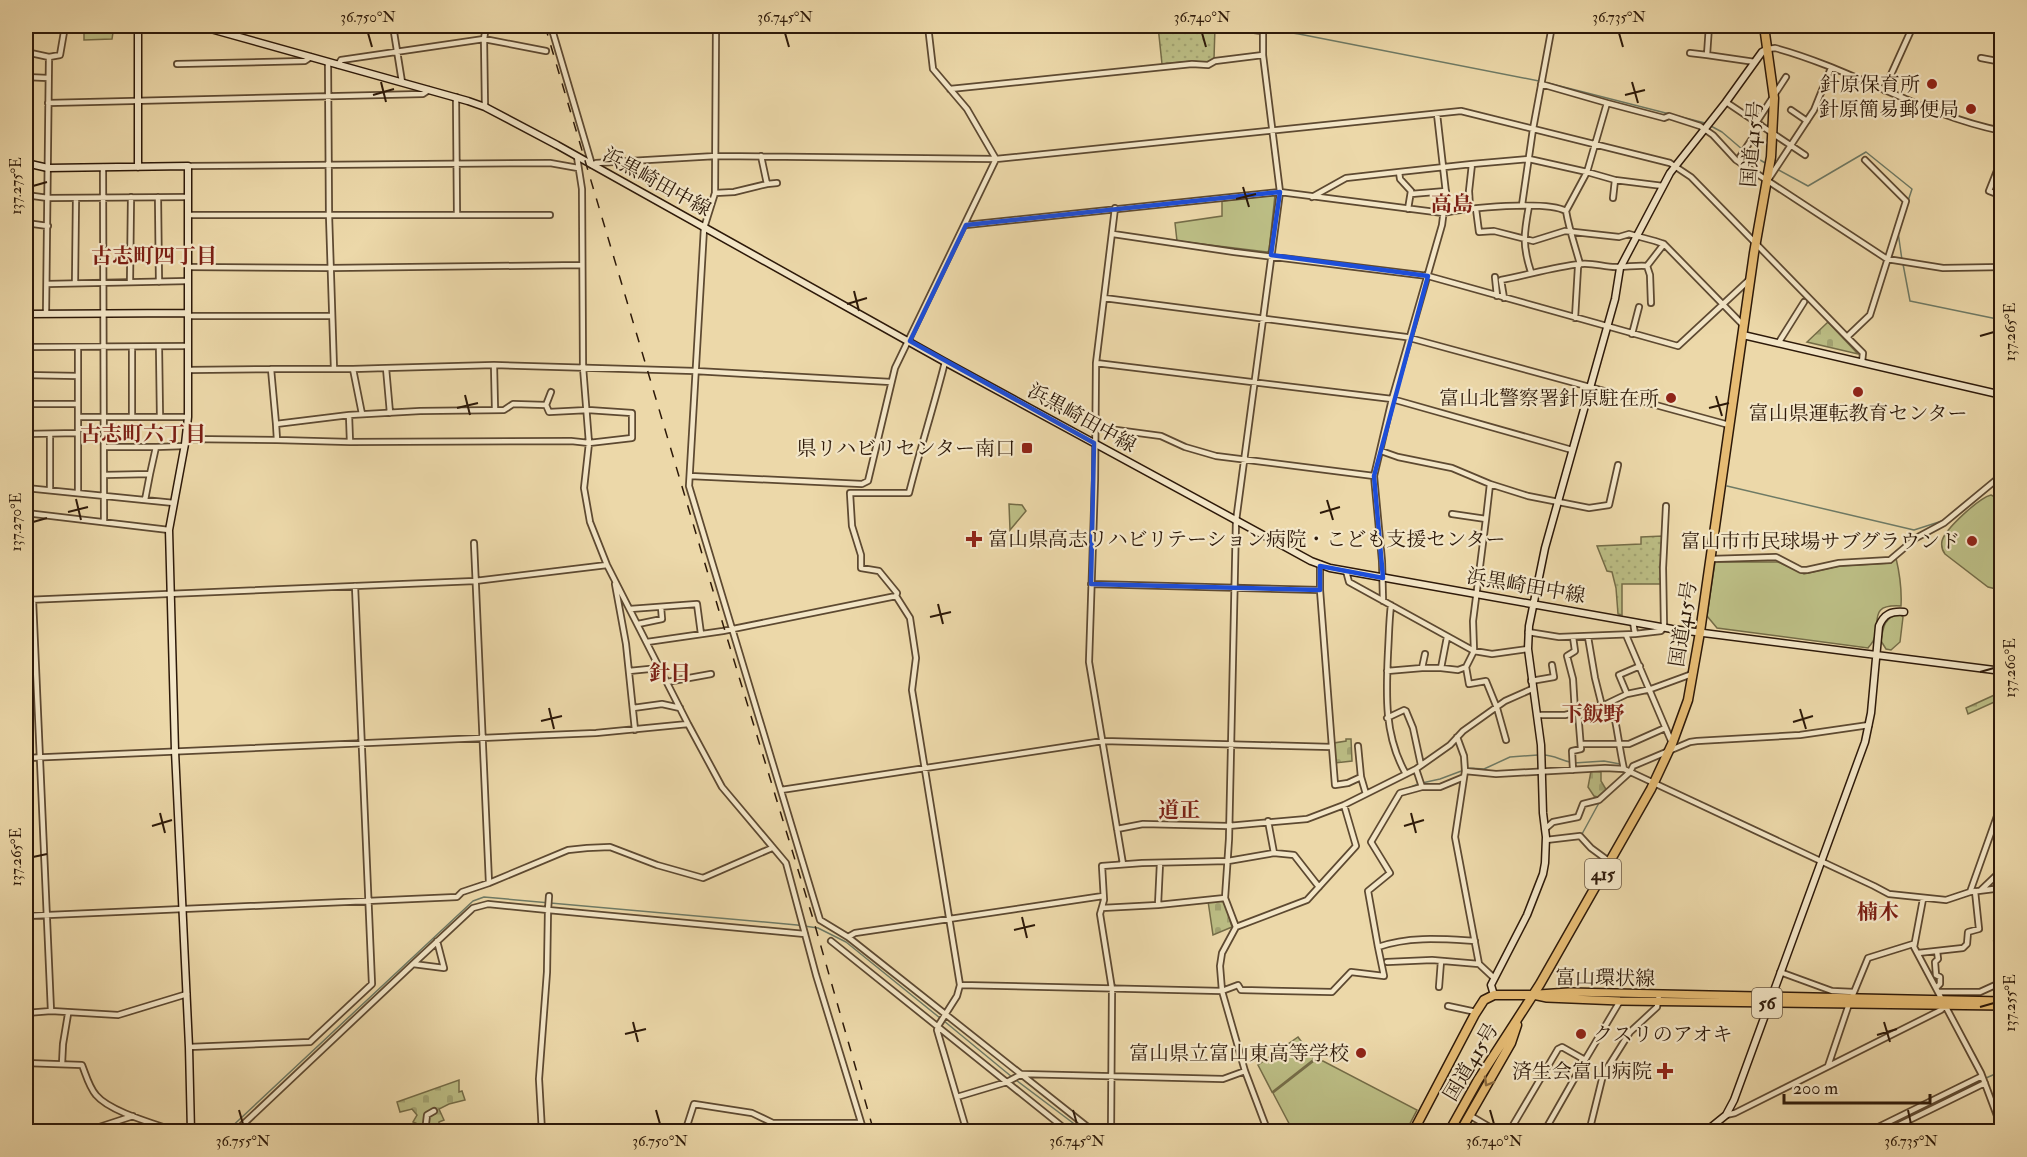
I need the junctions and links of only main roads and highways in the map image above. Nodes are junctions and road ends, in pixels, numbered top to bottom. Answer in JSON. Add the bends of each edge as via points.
{"nodes":[{"id":1,"x":1764,"y":26,"type":"edge"},
{"id":2,"x":1533,"y":995,"type":"junction"},
{"id":3,"x":1659,"y":998,"type":"junction"},
{"id":4,"x":2001,"y":1001,"type":"edge"},
{"id":5,"x":1945,"y":1002,"type":"junction"},
{"id":6,"x":2001,"y":1006,"type":"edge"},
{"id":7,"x":1523,"y":1011,"type":"junction"},
{"id":8,"x":1413,"y":1131,"type":"edge"},
{"id":9,"x":1449,"y":1131,"type":"edge"},
{"id":10,"x":1460,"y":1131,"type":"edge"}],
"edges":[{"from":1,"to":2,"type":"highway","name":"国道415号","number":"415","via":[[1774,98],[1773,133],[1688,700],[1654,783]]},
{"from":2,"to":3,"type":"main road","name":"富山環状線","number":"56","via":[[1550,992]]},
{"from":2,"to":3,"type":"main road","name":"富山環状線","number":"56","via":[[1620,1001]]},
{"from":2,"to":7,"type":"highway","name":"国道415号","number":"415"},
{"from":2,"to":8,"type":"highway","via":[[1494,995],[1484,1000]]},
{"from":3,"to":5,"type":"main road","name":"富山環状線","number":"56"},
{"from":4,"to":5,"type":"main road","name":"富山環状線","number":"56"},
{"from":5,"to":6,"type":"main road","name":"富山環状線","number":"56"},
{"from":7,"to":9,"type":"highway","name":"国道415号","number":"415"},
{"from":7,"to":10,"type":"highway","name":"国道415号","number":"415","one_way":true,"via":[[1511,1044]]}]}
